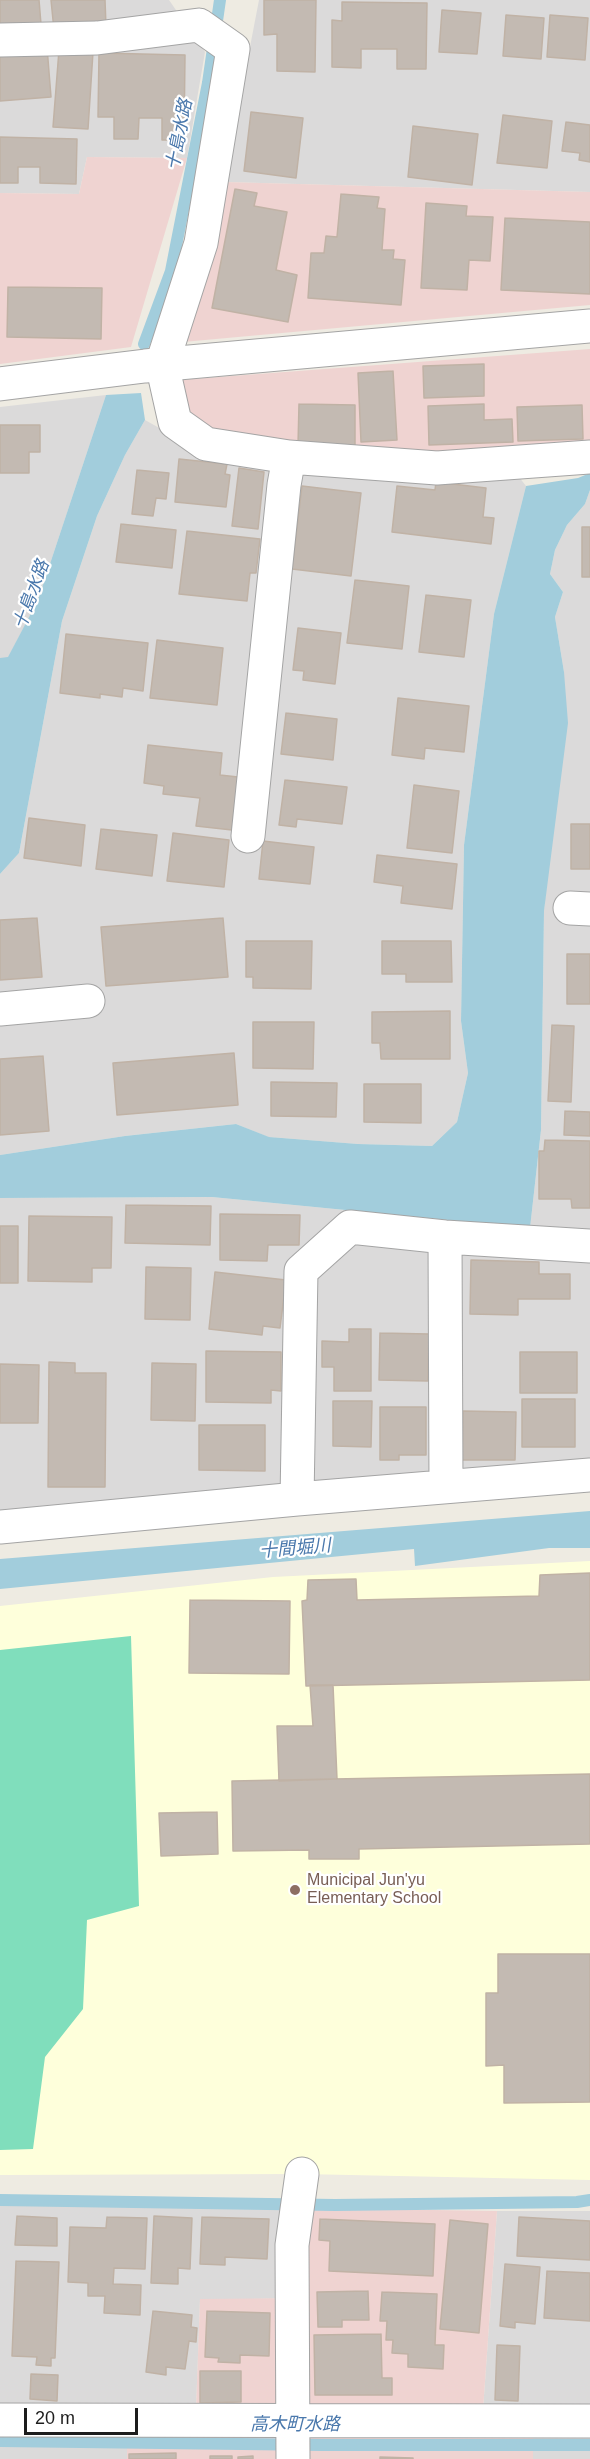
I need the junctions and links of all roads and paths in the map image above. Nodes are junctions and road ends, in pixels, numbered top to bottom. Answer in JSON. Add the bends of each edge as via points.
{"nodes":[{"id":1,"x":200,"y":13,"type":"edge"},
{"id":2,"x":0,"y":40,"type":"edge"},
{"id":3,"x":590,"y":326,"type":"edge"},
{"id":4,"x":162,"y":364,"type":"junction"},
{"id":5,"x":0,"y":384,"type":"edge"},
{"id":6,"x":289,"y":457,"type":"junction"},
{"id":7,"x":590,"y":457,"type":"edge"},
{"id":8,"x":248,"y":836,"type":"dead end"},
{"id":9,"x":88,"y":1001,"type":"dead end"},
{"id":10,"x":0,"y":1009,"type":"edge"},
{"id":11,"x":445,"y":1237,"type":"junction"},
{"id":12,"x":590,"y":1246,"type":"edge"},
{"id":13,"x":590,"y":1475,"type":"edge"},
{"id":14,"x":446,"y":1486,"type":"junction"},
{"id":15,"x":297,"y":1499,"type":"junction"},
{"id":16,"x":0,"y":1527,"type":"edge"},
{"id":17,"x":302,"y":2174,"type":"dead end"},
{"id":18,"x":0,"y":2420,"type":"edge"},
{"id":19,"x":590,"y":2421,"type":"edge"},
{"id":20,"x":293,"y":2442,"type":"edge"}],
"edges":[{"from":1,"to":2,"type":"street","via":[[96,38]]},
{"from":1,"to":4,"type":"street","via":[[233,49],[201,243]]},
{"from":3,"to":4,"type":"street"},
{"from":4,"to":5,"type":"street"},
{"from":4,"to":6,"type":"street","via":[[175,422],[206,444]]},
{"from":6,"to":7,"type":"street","via":[[437,468]]},
{"from":6,"to":8,"type":"street"},
{"from":9,"to":10,"type":"street"},
{"from":11,"to":12,"type":"street"},
{"from":11,"to":14,"type":"street"},
{"from":11,"to":15,"type":"street","via":[[350,1227],[301,1271]]},
{"from":13,"to":14,"type":"street"},
{"from":14,"to":15,"type":"street"},
{"from":15,"to":16,"type":"street"},
{"from":17,"to":20,"type":"street","via":[[292,2245]]},
{"from":18,"to":20,"type":"street"},
{"from":19,"to":20,"type":"street"}]}
